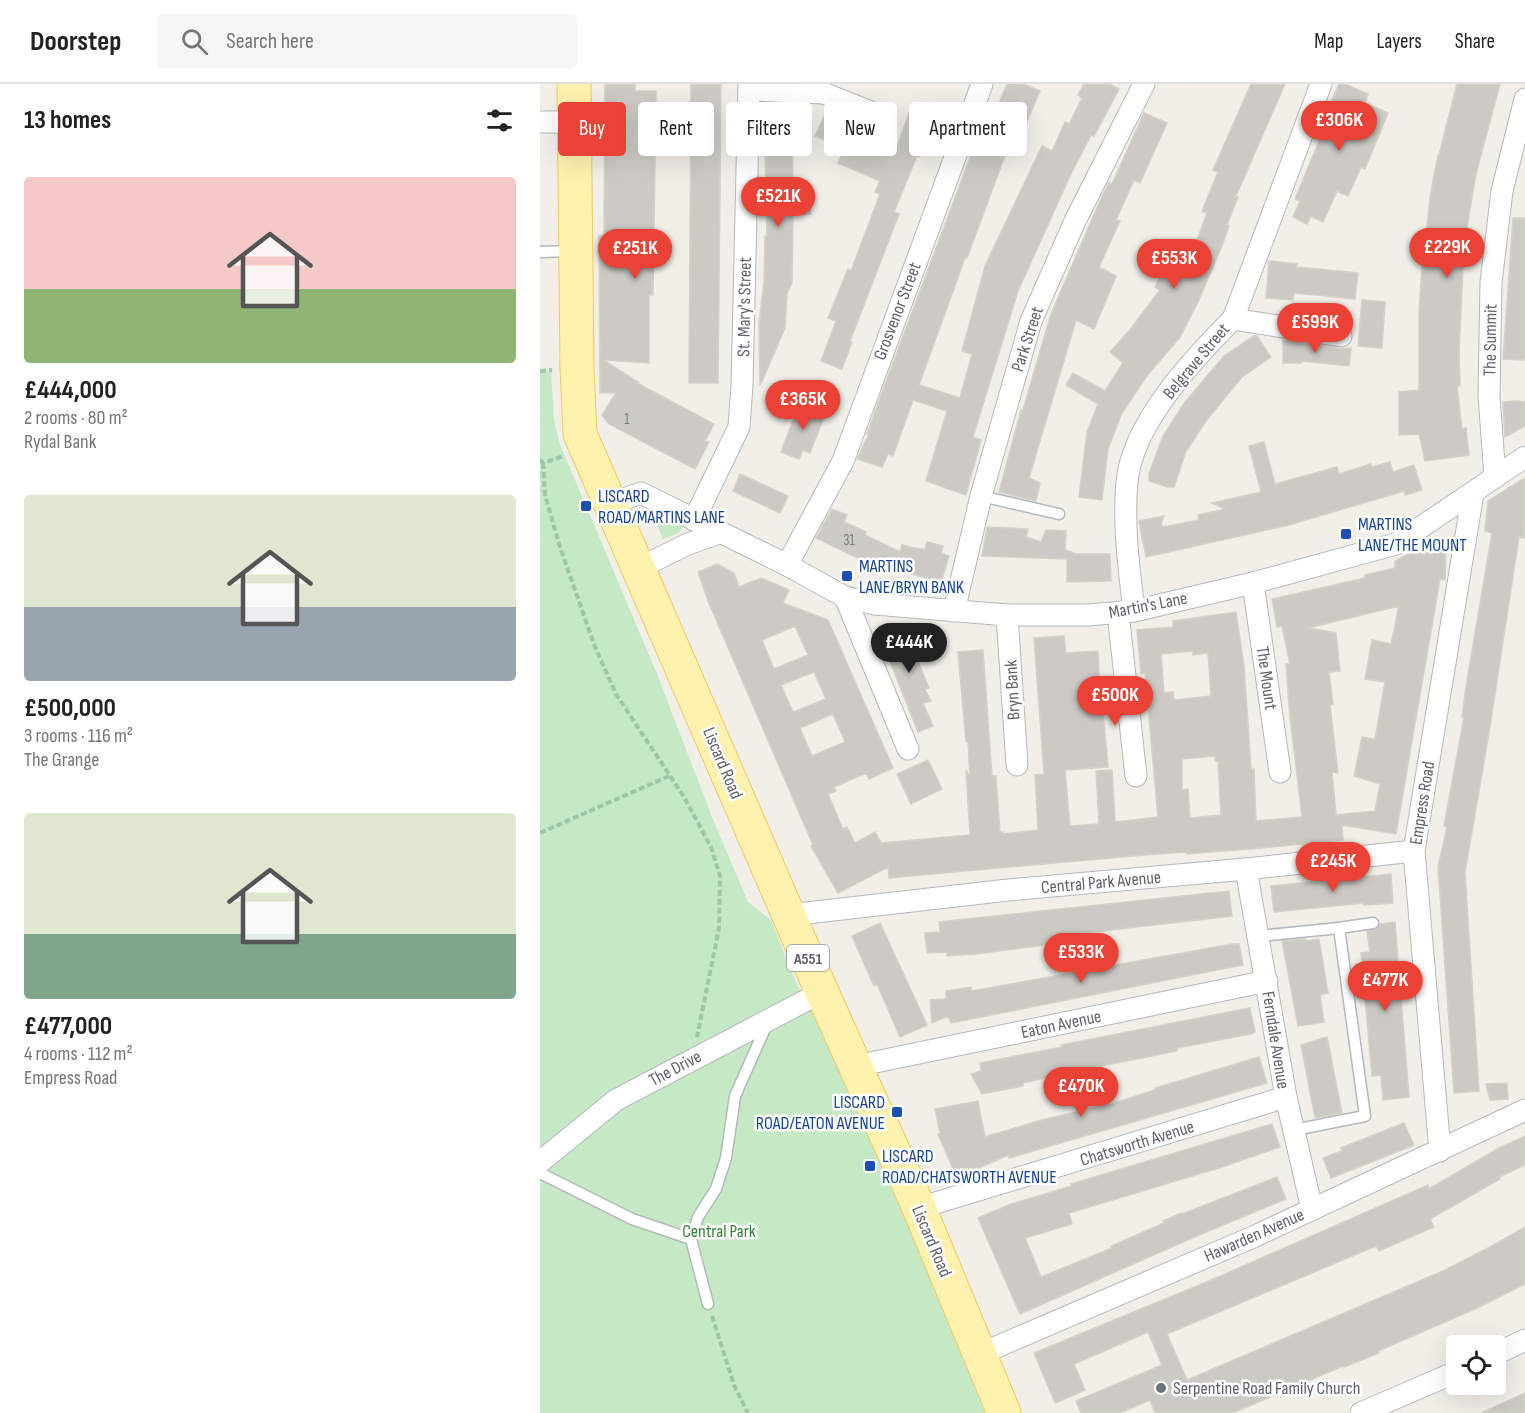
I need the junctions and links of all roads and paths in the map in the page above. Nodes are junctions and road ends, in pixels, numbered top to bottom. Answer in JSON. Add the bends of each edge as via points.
{"nodes":[{"id":1,"x":574,"y":84,"type":"edge"},
{"id":2,"x":982,"y":84,"type":"edge"},
{"id":3,"x":1144,"y":84,"type":"edge"},
{"id":4,"x":1321,"y":84,"type":"edge"},
{"id":5,"x":749,"y":87,"type":"edge"},
{"id":6,"x":1525,"y":99,"type":"edge"},
{"id":7,"x":575,"y":102,"type":"edge"},
{"id":8,"x":847,"y":102,"type":"edge"},
{"id":9,"x":540,"y":122,"type":"edge"},
{"id":10,"x":558,"y":122,"type":"edge"},
{"id":11,"x":576,"y":156,"type":"edge"},
{"id":12,"x":577,"y":251,"type":"junction"},
{"id":13,"x":540,"y":252,"type":"edge"},
{"id":14,"x":1233,"y":319,"type":"junction"},
{"id":15,"x":1341,"y":336,"type":"dead end"},
{"id":16,"x":1525,"y":457,"type":"edge"},
{"id":17,"x":543,"y":463,"type":"dead end"},
{"id":18,"x":1495,"y":477,"type":"junction"},
{"id":19,"x":1473,"y":493,"type":"junction"},
{"id":20,"x":981,"y":496,"type":"junction"},
{"id":21,"x":610,"y":504,"type":"junction"},
{"id":22,"x":1059,"y":514,"type":"dead end"},
{"id":23,"x":694,"y":520,"type":"junction"},
{"id":24,"x":719,"y":532,"type":"junction"},
{"id":25,"x":787,"y":565,"type":"junction"},
{"id":26,"x":639,"y":568,"type":"junction"},
{"id":27,"x":1254,"y":583,"type":"junction"},
{"id":28,"x":845,"y":597,"type":"junction"},
{"id":29,"x":954,"y":610,"type":"junction"},
{"id":30,"x":1126,"y":612,"type":"junction"},
{"id":31,"x":1007,"y":615,"type":"junction"},
{"id":32,"x":908,"y":748,"type":"dead end"},
{"id":33,"x":1017,"y":765,"type":"dead end"},
{"id":34,"x":1280,"y":772,"type":"dead end"},
{"id":35,"x":669,"y":776,"type":"junction"},
{"id":36,"x":1136,"y":776,"type":"dead end"},
{"id":37,"x":540,"y":833,"type":"edge"},
{"id":38,"x":1414,"y":851,"type":"junction"},
{"id":39,"x":1246,"y":869,"type":"junction"},
{"id":40,"x":789,"y":915,"type":"junction"},
{"id":41,"x":1373,"y":923,"type":"dead end"},
{"id":42,"x":1339,"y":928,"type":"junction"},
{"id":43,"x":1259,"y":936,"type":"junction"},
{"id":44,"x":1267,"y":981,"type":"junction"},
{"id":45,"x":822,"y":992,"type":"junction"},
{"id":46,"x":770,"y":1019,"type":"junction"},
{"id":47,"x":701,"y":1055,"type":"junction"},
{"id":48,"x":856,"y":1066,"type":"junction"},
{"id":49,"x":1286,"y":1097,"type":"junction"},
{"id":50,"x":1525,"y":1110,"type":"edge"},
{"id":51,"x":1293,"y":1130,"type":"junction"},
{"id":52,"x":1440,"y":1151,"type":"junction"},
{"id":53,"x":540,"y":1162,"type":"edge"},
{"id":54,"x":540,"y":1173,"type":"edge"},
{"id":55,"x":919,"y":1208,"type":"junction"},
{"id":56,"x":1312,"y":1209,"type":"junction"},
{"id":57,"x":691,"y":1239,"type":"junction"},
{"id":58,"x":708,"y":1304,"type":"joint"},
{"id":59,"x":1525,"y":1340,"type":"edge"},
{"id":60,"x":1506,"y":1349,"type":"edge"},
{"id":61,"x":980,"y":1354,"type":"junction"},
{"id":62,"x":1446,"y":1376,"type":"edge"},
{"id":63,"x":748,"y":1413,"type":"edge"},
{"id":64,"x":1004,"y":1413,"type":"edge"},
{"id":65,"x":1361,"y":1413,"type":"edge"}],
"edges":[{"from":1,"to":7,"type":"main road","name":"Liscard Road","number":"A551"},
{"from":2,"to":25,"type":"street","name":"Grosvenor Street","via":[[843,461]]},
{"from":3,"to":20,"type":"street","name":"Park Street","via":[[1075,221],[1031,321]]},
{"from":4,"to":14,"type":"street","name":"Belgrave Street"},
{"from":5,"to":8,"type":"street","via":[[824,93]]},
{"from":5,"to":23,"type":"street","name":"St. Mary's Street","via":[[739,427]]},
{"from":6,"to":18,"type":"street","name":"The Summit","via":[[1502,191],[1491,282],[1489,396]]},
{"from":9,"to":10,"type":"street"},
{"from":11,"to":12,"type":"main road","name":"Liscard Road","number":"A551"},
{"from":12,"to":13,"type":"lane"},
{"from":12,"to":21,"type":"main road","name":"Liscard Road","number":"A551","via":[[580,434]]},
{"from":14,"to":15,"type":"street"},
{"from":14,"to":30,"type":"street","name":"Belgrave Street","via":[[1176,382],[1152,415],[1135,451],[1127,480]]},
{"from":16,"to":18,"type":"street","name":"Martin's Lane"},
{"from":17,"to":35,"type":"path","via":[[545,495],[595,647],[616,694]]},
{"from":18,"to":19,"type":"street","name":"Martin's Lane"},
{"from":19,"to":27,"type":"street","name":"Martin's Lane","via":[[1396,544]]},
{"from":19,"to":38,"type":"street","name":"Empress Road"},
{"from":20,"to":22,"type":"lane"},
{"from":20,"to":29,"type":"street","name":"Park Street"},
{"from":21,"to":23,"type":"street","name":"Martin's Lane","via":[[641,493]]},
{"from":21,"to":26,"type":"main road","name":"Liscard Road","number":"A551"},
{"from":23,"to":24,"type":"street","name":"Martin's Lane"},
{"from":24,"to":25,"type":"street","name":"Martin's Lane"},
{"from":24,"to":26,"type":"street"},
{"from":25,"to":28,"type":"street","name":"Martin's Lane"},
{"from":26,"to":40,"type":"main road","name":"Liscard Road","number":"A551"},
{"from":27,"to":30,"type":"street","name":"Martin's Lane"},
{"from":27,"to":34,"type":"street","name":"The Mount"},
{"from":28,"to":29,"type":"street","name":"Martin's Lane","via":[[875,604]]},
{"from":28,"to":32,"type":"street"},
{"from":29,"to":31,"type":"street","name":"Martin's Lane"},
{"from":30,"to":31,"type":"street","name":"Martin's Lane"},
{"from":30,"to":36,"type":"street","name":"Belgrave Street"},
{"from":31,"to":33,"type":"street","name":"Bryn Bank"},
{"from":35,"to":37,"type":"path"},
{"from":35,"to":47,"type":"path","via":[[711,847],[720,876],[719,928],[696,1045]]},
{"from":38,"to":39,"type":"street","name":"Central Park Avenue"},
{"from":38,"to":52,"type":"street","name":"Empress Road"},
{"from":39,"to":40,"type":"street","name":"Central Park Avenue"},
{"from":39,"to":43,"type":"street","name":"Ferndale Avenue"},
{"from":40,"to":45,"type":"main road","name":"Liscard Road","number":"A551"},
{"from":41,"to":42,"type":"lane"},
{"from":42,"to":43,"type":"lane"},
{"from":42,"to":51,"type":"lane","via":[[1365,1116]]},
{"from":43,"to":44,"type":"street","name":"Ferndale Avenue"},
{"from":44,"to":48,"type":"street","name":"Eaton Avenue"},
{"from":44,"to":49,"type":"street","name":"Ferndale Avenue"},
{"from":45,"to":46,"type":"street","name":"The Drive"},
{"from":45,"to":48,"type":"main road","name":"Liscard Road","number":"A551"},
{"from":46,"to":47,"type":"street","name":"The Drive"},
{"from":46,"to":57,"type":"lane","via":[[735,1096],[726,1158],[716,1189],[698,1217]]},
{"from":47,"to":53,"type":"street","name":"The Drive","via":[[616,1100]]},
{"from":48,"to":55,"type":"main road","name":"Liscard Road","number":"A551"},
{"from":49,"to":51,"type":"street","name":"Ferndale Avenue"},
{"from":49,"to":55,"type":"street","name":"Chatsworth Avenue"},
{"from":50,"to":52,"type":"street","name":"Hawarden Avenue"},
{"from":51,"to":56,"type":"street","name":"Ferndale Avenue"},
{"from":52,"to":56,"type":"street","name":"Hawarden Avenue"},
{"from":54,"to":57,"type":"lane","via":[[632,1218]]},
{"from":55,"to":61,"type":"main road","name":"Liscard Road","number":"A551"},
{"from":56,"to":61,"type":"street","name":"Hawarden Avenue"},
{"from":57,"to":58,"type":"lane"},
{"from":58,"to":63,"type":"path","via":[[734,1385]]},
{"from":59,"to":60,"type":"street"},
{"from":61,"to":64,"type":"main road","name":"Liscard Road","number":"A551"},
{"from":62,"to":65,"type":"street"}]}
